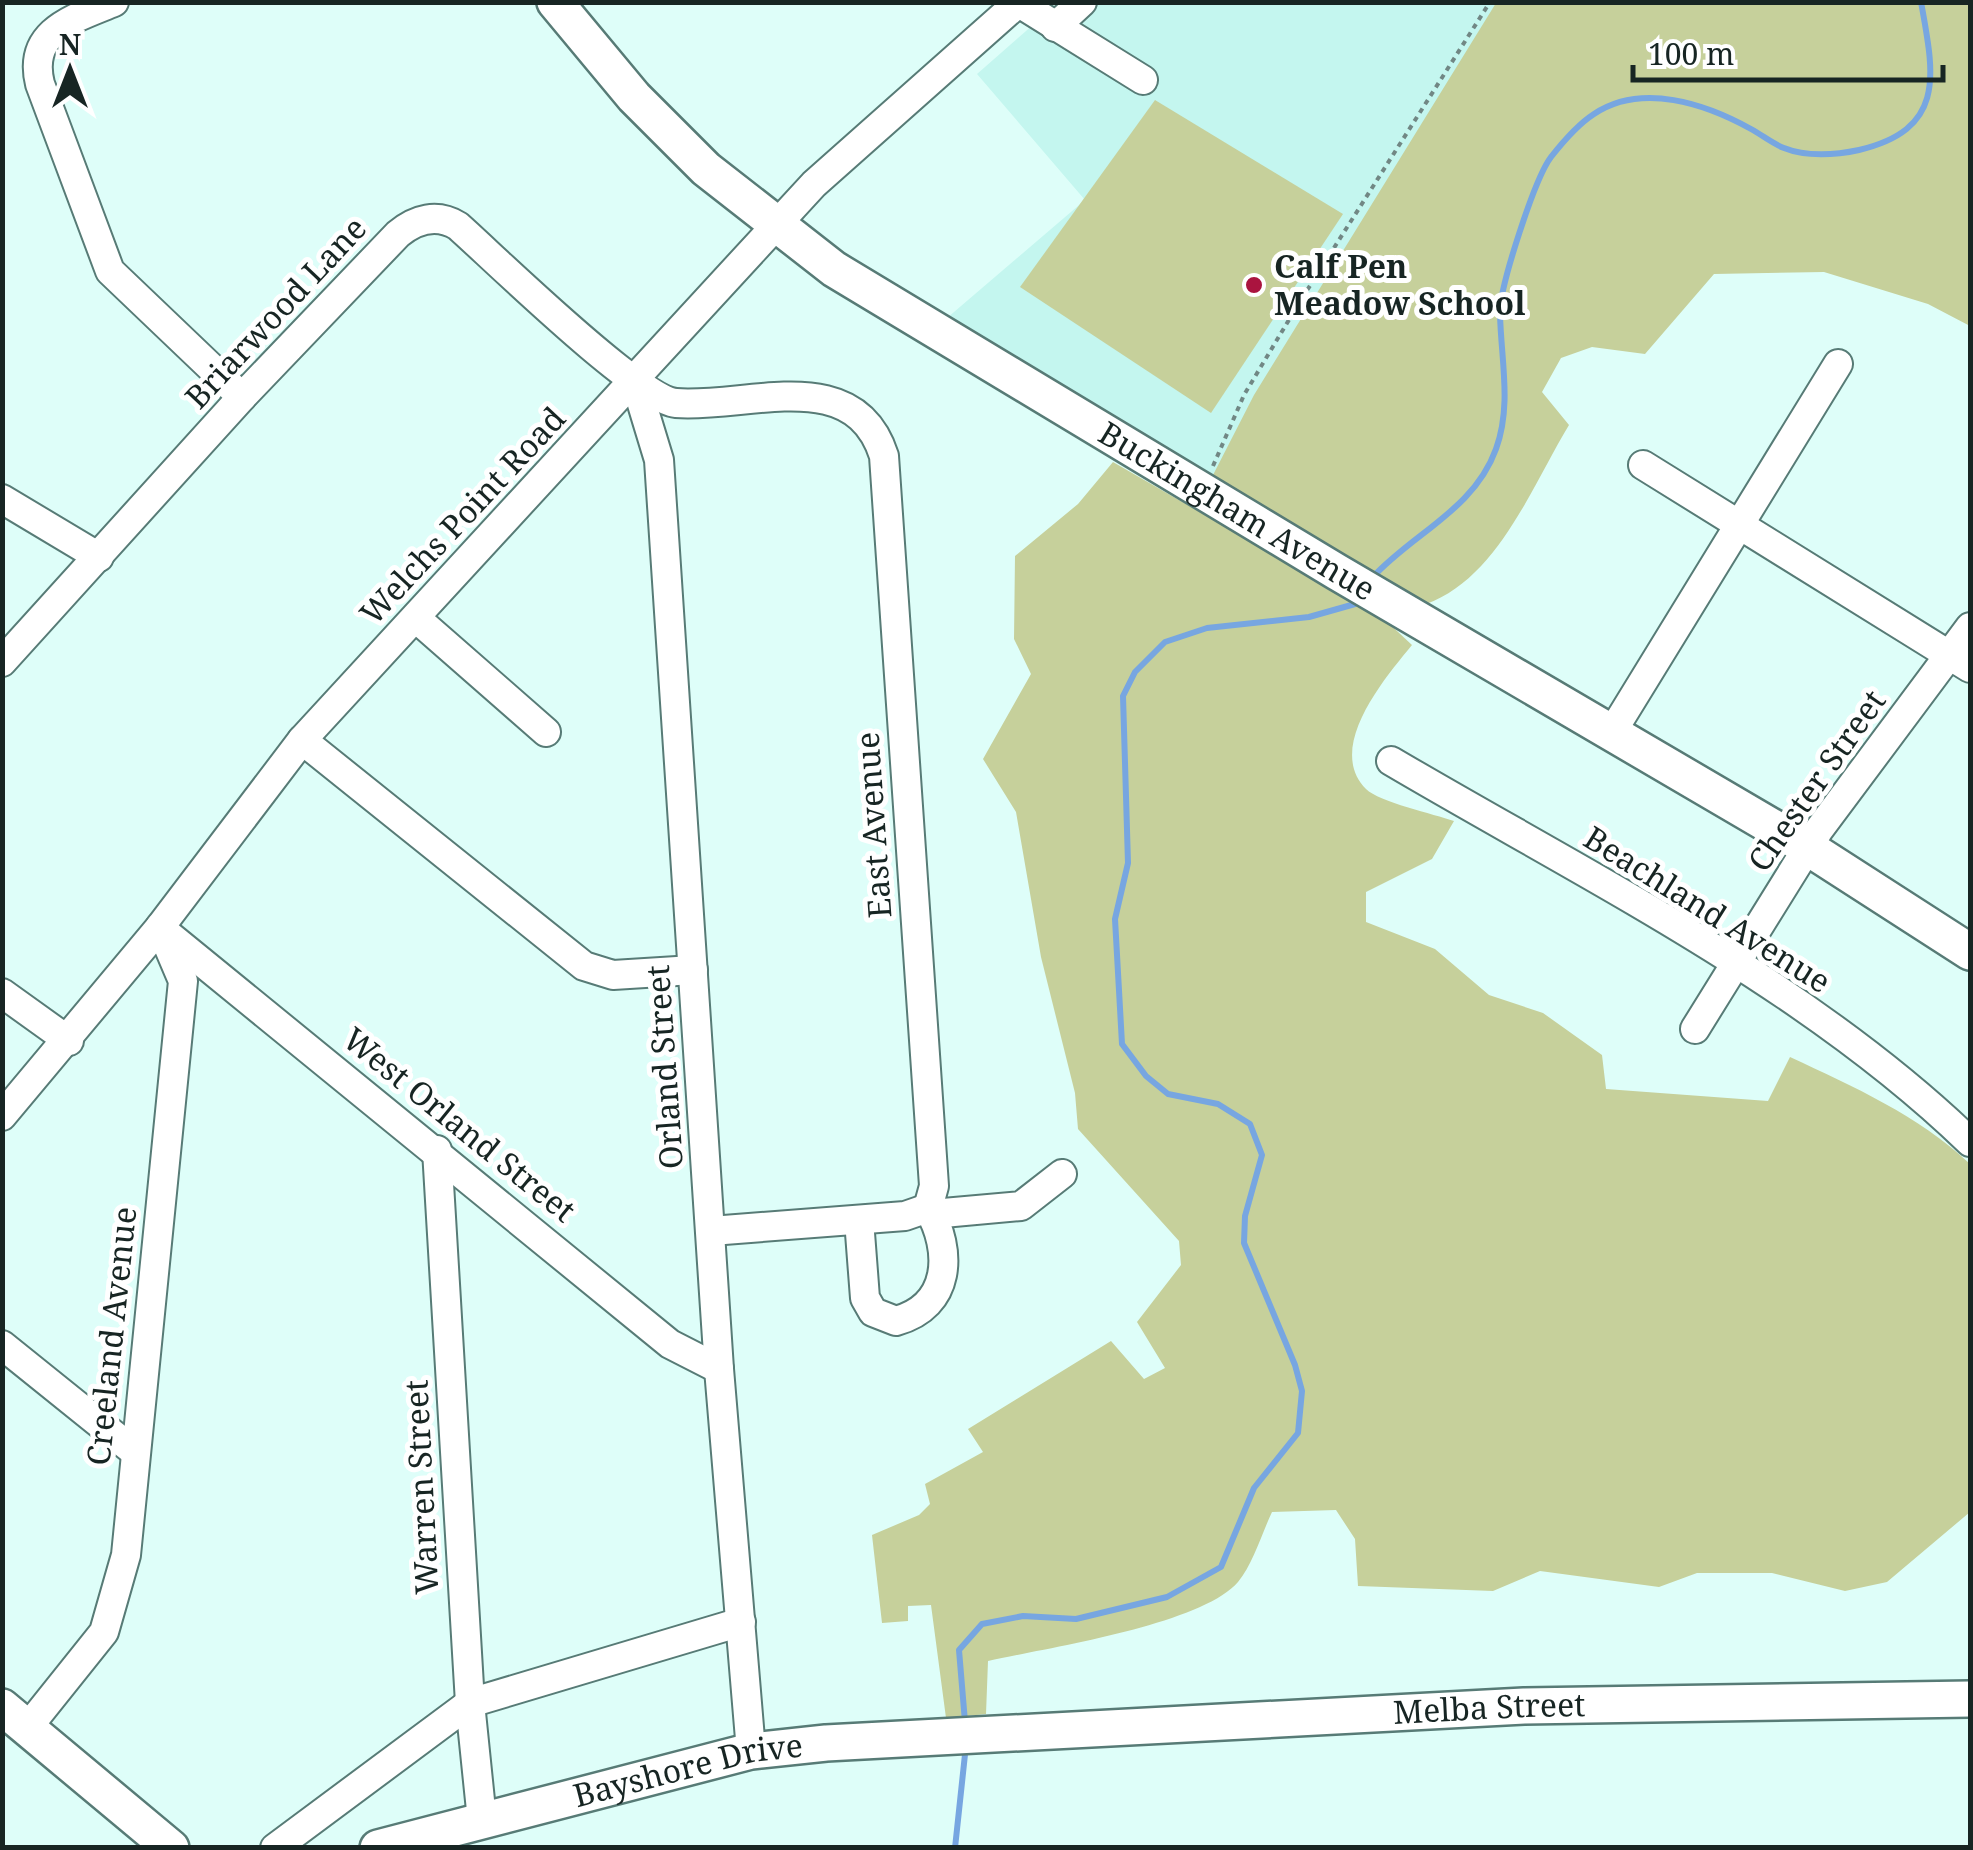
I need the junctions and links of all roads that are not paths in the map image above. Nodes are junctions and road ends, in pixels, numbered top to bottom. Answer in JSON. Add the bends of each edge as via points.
{"nodes":[{"id":1,"x":114,"y":2,"type":"edge"},
{"id":2,"x":555,"y":2,"type":"edge"},
{"id":3,"x":1082,"y":2,"type":"edge"},
{"id":4,"x":1019,"y":3,"type":"edge"},
{"id":5,"x":1055,"y":27,"type":"junction"},
{"id":6,"x":1144,"y":80,"type":"dead end"},
{"id":7,"x":776,"y":227,"type":"junction"},
{"id":8,"x":1838,"y":364,"type":"dead end"},
{"id":9,"x":634,"y":381,"type":"junction"},
{"id":10,"x":242,"y":397,"type":"junction"},
{"id":11,"x":878,"y":437,"type":"joint"},
{"id":12,"x":1643,"y":465,"type":"dead end"},
{"id":13,"x":2,"y":499,"type":"edge"},
{"id":14,"x":1739,"y":523,"type":"junction"},
{"id":15,"x":99,"y":557,"type":"junction"},
{"id":16,"x":417,"y":619,"type":"junction"},
{"id":17,"x":1970,"y":627,"type":"edge"},
{"id":18,"x":1961,"y":661,"type":"edge"},
{"id":19,"x":2,"y":662,"type":"edge"},
{"id":20,"x":546,"y":732,"type":"dead end"},
{"id":21,"x":1612,"y":732,"type":"junction"},
{"id":22,"x":302,"y":740,"type":"junction"},
{"id":23,"x":1391,"y":761,"type":"dead end"},
{"id":24,"x":1810,"y":849,"type":"junction"},
{"id":25,"x":160,"y":928,"type":"junction"},
{"id":26,"x":1970,"y":952,"type":"edge"},
{"id":27,"x":1736,"y":965,"type":"junction"},
{"id":28,"x":693,"y":970,"type":"junction"},
{"id":29,"x":2,"y":994,"type":"edge"},
{"id":30,"x":1695,"y":1029,"type":"dead end"},
{"id":31,"x":69,"y":1041,"type":"junction"},
{"id":32,"x":2,"y":1116,"type":"edge"},
{"id":33,"x":1970,"y":1142,"type":"edge"},
{"id":34,"x":437,"y":1150,"type":"junction"},
{"id":35,"x":1062,"y":1174,"type":"dead end"},
{"id":36,"x":930,"y":1211,"type":"junction"},
{"id":37,"x":859,"y":1220,"type":"junction"},
{"id":38,"x":711,"y":1232,"type":"junction"},
{"id":39,"x":2,"y":1345,"type":"edge"},
{"id":40,"x":719,"y":1369,"type":"junction"},
{"id":41,"x":135,"y":1452,"type":"junction"},
{"id":42,"x":740,"y":1622,"type":"junction"},
{"id":43,"x":1970,"y":1699,"type":"edge"},
{"id":44,"x":470,"y":1703,"type":"junction"},
{"id":45,"x":15,"y":1717,"type":"edge"},
{"id":46,"x":999,"y":1733,"type":"joint"},
{"id":47,"x":751,"y":1751,"type":"junction"},
{"id":48,"x":482,"y":1820,"type":"junction"},
{"id":49,"x":171,"y":1848,"type":"edge"},
{"id":50,"x":275,"y":1848,"type":"edge"},
{"id":51,"x":378,"y":1848,"type":"edge"}],
"edges":[{"from":1,"to":10,"type":"street","via":[[48,34],[36,59],[40,84],[110,271]]},
{"from":2,"to":7,"type":"main road","name":"Buckingham Avenue","via":[[666,130]]},
{"from":3,"to":5,"type":"street"},
{"from":4,"to":5,"type":"street"},
{"from":4,"to":7,"type":"street","name":"Welchs Point Road","via":[[839,160]]},
{"from":5,"to":6,"type":"street"},
{"from":7,"to":9,"type":"street","name":"Welchs Point Road"},
{"from":7,"to":21,"type":"main road","name":"Buckingham Avenue","via":[[874,294]]},
{"from":8,"to":14,"type":"street"},
{"from":9,"to":10,"type":"street","name":"Briarwood Lane","via":[[458,226],[437,219],[398,234]]},
{"from":9,"to":11,"type":"street","name":"Briarwood Lane","via":[[672,403],[767,396],[824,400],[854,411]]},
{"from":9,"to":16,"type":"street","name":"Welchs Point Road"},
{"from":9,"to":28,"type":"street","name":"Orland Street","via":[[659,460]]},
{"from":10,"to":15,"type":"street","name":"Briarwood Lane"},
{"from":11,"to":36,"type":"street","name":"East Avenue","via":[[934,1186]]},
{"from":12,"to":14,"type":"street"},
{"from":13,"to":15,"type":"street"},
{"from":14,"to":18,"type":"street"},
{"from":14,"to":21,"type":"street"},
{"from":15,"to":19,"type":"street","name":"Briarwood Lane"},
{"from":16,"to":20,"type":"street"},
{"from":16,"to":22,"type":"street","name":"Welchs Point Road"},
{"from":17,"to":18,"type":"street","name":"Chester Street"},
{"from":18,"to":24,"type":"street","name":"Chester Street","via":[[1818,831]]},
{"from":21,"to":24,"type":"main road","name":"Buckingham Avenue"},
{"from":22,"to":25,"type":"street","name":"Welchs Point Road"},
{"from":22,"to":28,"type":"street","via":[[584,966],[613,975]]},
{"from":23,"to":27,"type":"street","name":"Beachland Avenue"},
{"from":24,"to":26,"type":"main road","name":"Buckingham Avenue"},
{"from":24,"to":27,"type":"street","name":"Chester Street"},
{"from":25,"to":31,"type":"street","name":"Welchs Point Road"},
{"from":25,"to":34,"type":"street","name":"West Orland Street"},
{"from":25,"to":41,"type":"street","name":"Creeland Avenue","via":[[183,981]]},
{"from":27,"to":30,"type":"street","name":"Chester Street"},
{"from":27,"to":33,"type":"street","name":"Beachland Avenue","via":[[1845,1037]]},
{"from":28,"to":38,"type":"street","name":"Orland Street"},
{"from":29,"to":31,"type":"street"},
{"from":31,"to":32,"type":"street","name":"Welchs Point Road"},
{"from":34,"to":40,"type":"street","name":"West Orland Street","via":[[670,1344]]},
{"from":34,"to":44,"type":"street","name":"Warren Street"},
{"from":35,"to":36,"type":"street","via":[[1020,1206]]},
{"from":36,"to":37,"type":"street"},
{"from":36,"to":37,"type":"street","name":"East Avenue","via":[[941,1241],[943,1283],[926,1308],[896,1321],[873,1312],[866,1298]]},
{"from":37,"to":38,"type":"street"},
{"from":38,"to":40,"type":"street","name":"Orland Street"},
{"from":39,"to":41,"type":"street"},
{"from":40,"to":42,"type":"street","name":"Orland Street"},
{"from":41,"to":45,"type":"street","name":"Creeland Avenue","via":[[126,1555],[104,1632]]},
{"from":42,"to":44,"type":"street"},
{"from":42,"to":47,"type":"street","name":"Orland Street"},
{"from":43,"to":46,"type":"main road","name":"Melba Street","via":[[1563,1705]]},
{"from":44,"to":48,"type":"street","name":"Warren Street"},
{"from":44,"to":50,"type":"street"},
{"from":45,"to":49,"type":"main road"},
{"from":46,"to":47,"type":"main road","name":"Bayshore Drive"},
{"from":47,"to":48,"type":"main road","name":"Bayshore Drive"},
{"from":48,"to":51,"type":"main road","name":"Bayshore Drive"}]}
